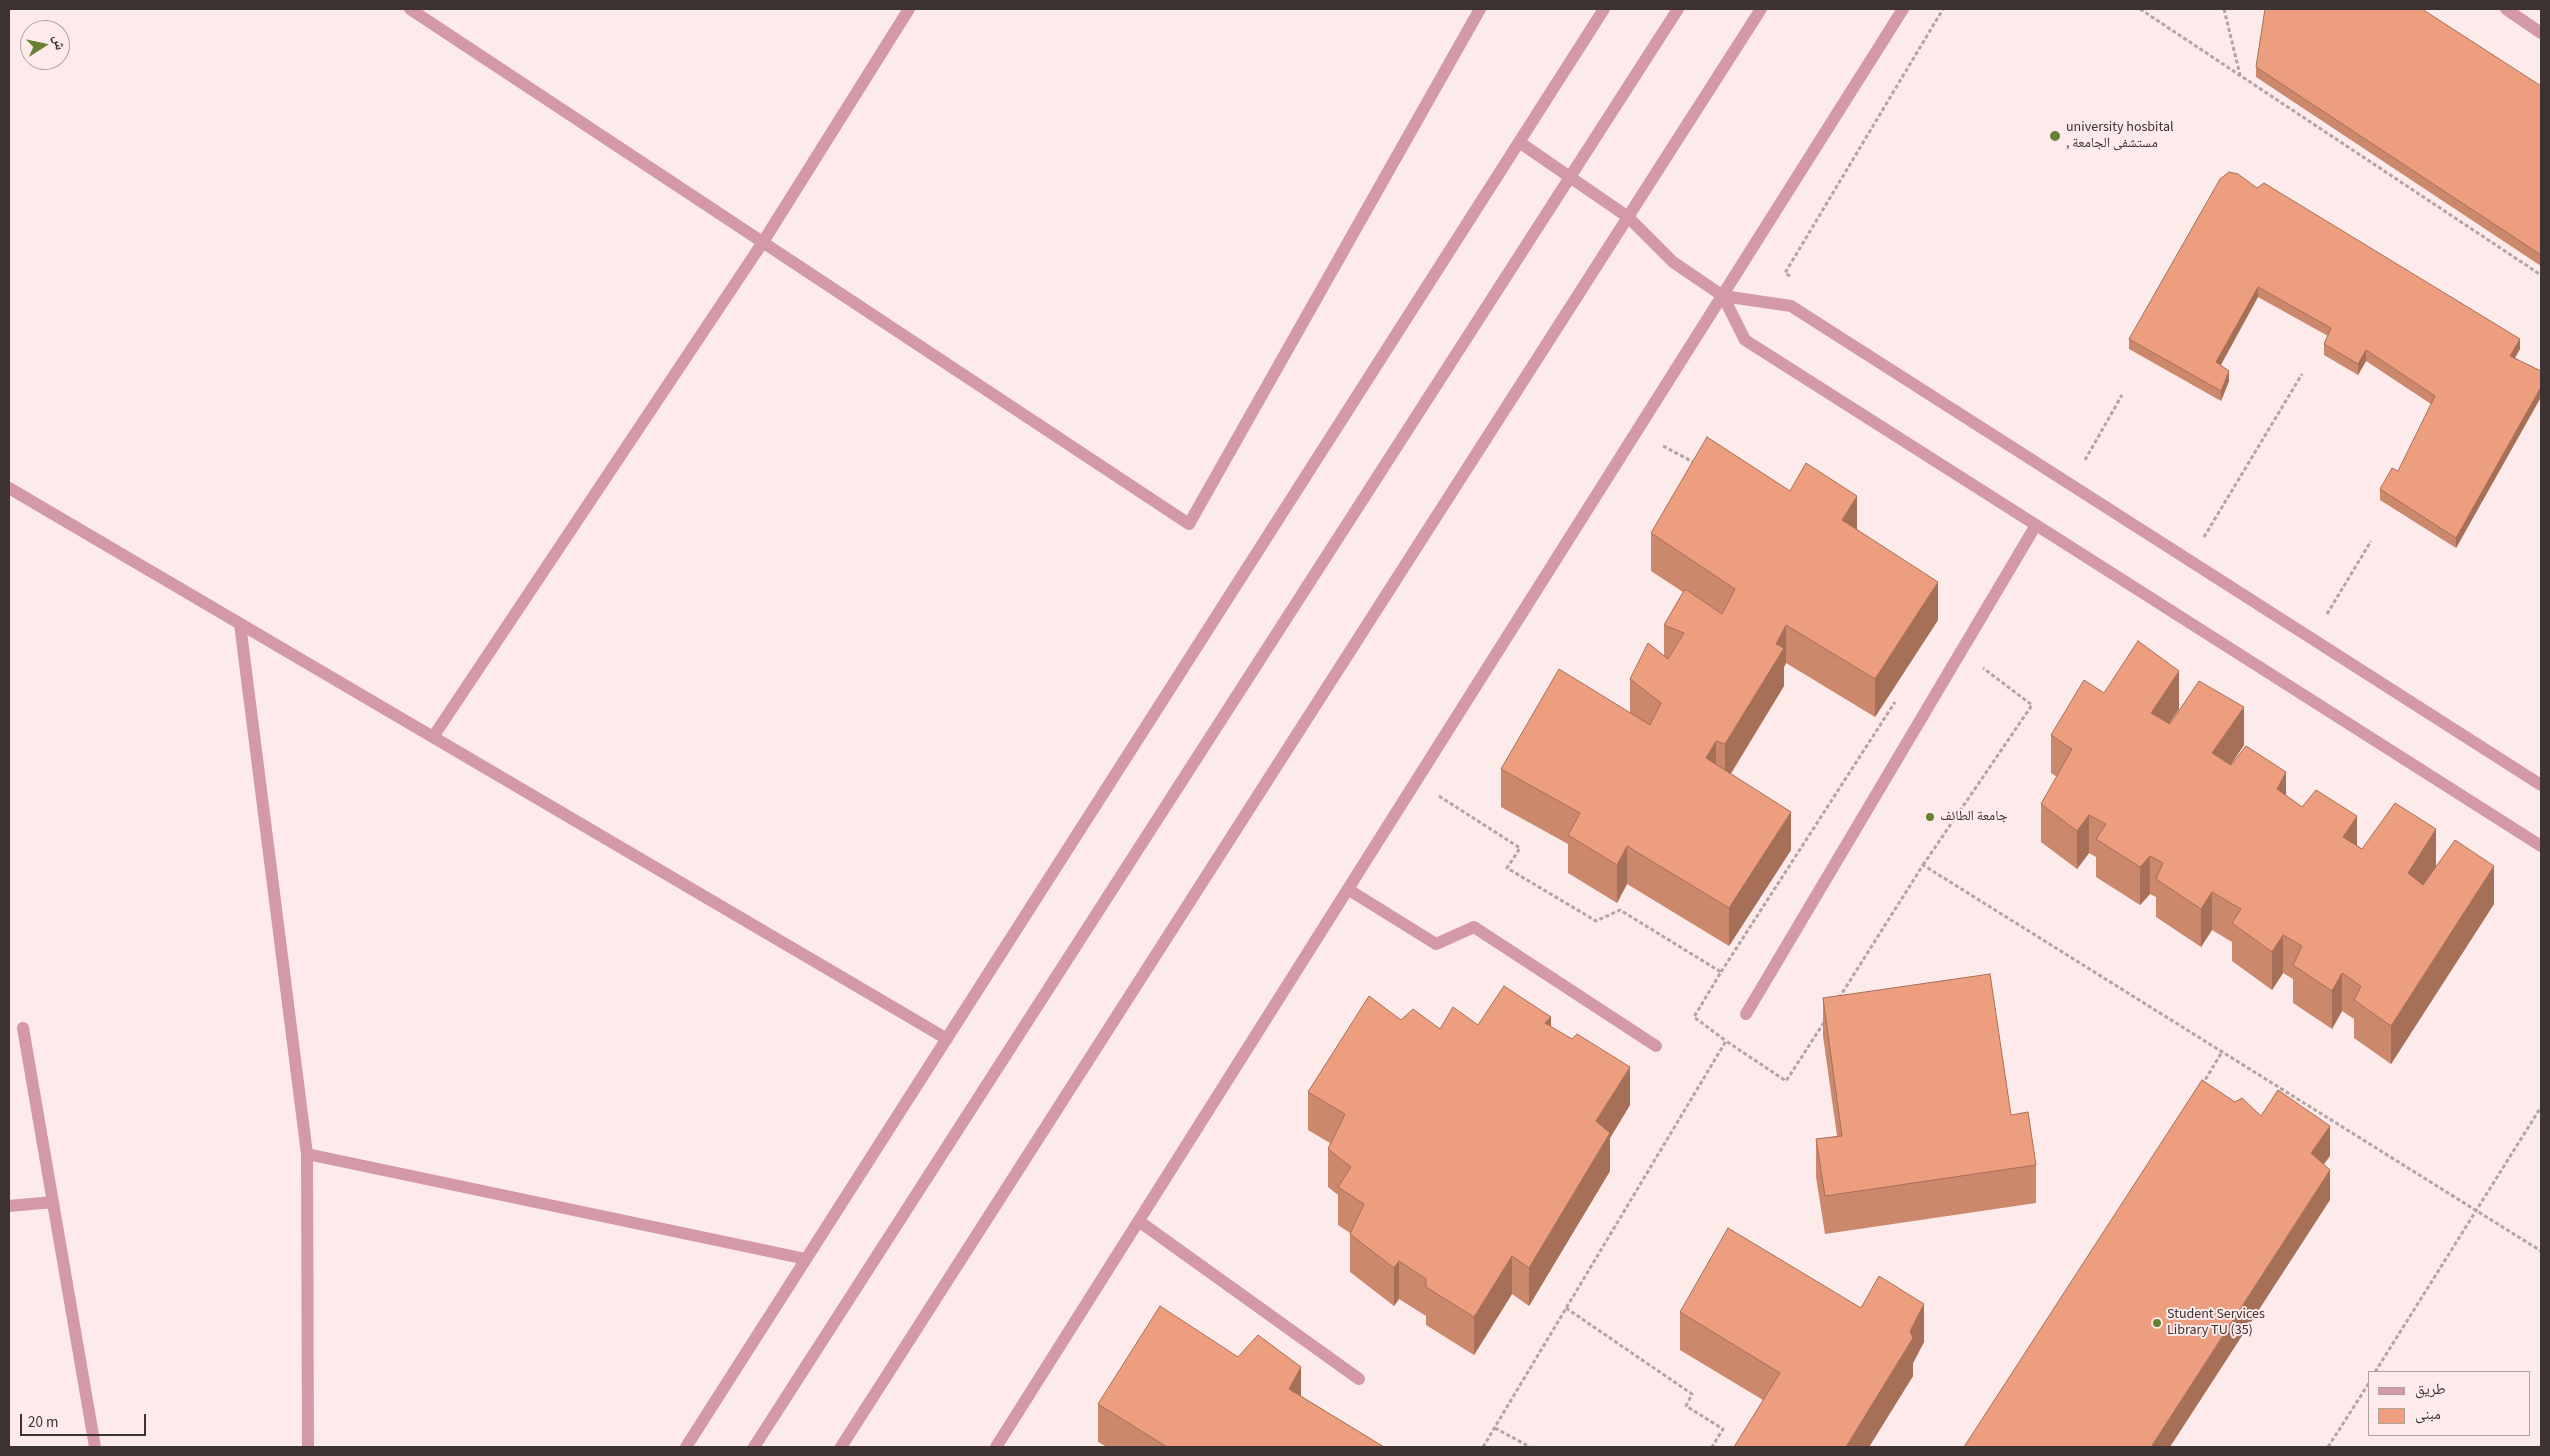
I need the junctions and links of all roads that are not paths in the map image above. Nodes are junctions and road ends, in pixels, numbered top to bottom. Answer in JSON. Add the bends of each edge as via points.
{"nodes":[{"id":1,"x":410,"y":9,"type":"edge"},
{"id":2,"x":909,"y":9,"type":"edge"},
{"id":3,"x":1480,"y":9,"type":"edge"},
{"id":4,"x":1604,"y":9,"type":"edge"},
{"id":5,"x":1678,"y":9,"type":"edge"},
{"id":6,"x":1762,"y":9,"type":"edge"},
{"id":7,"x":1903,"y":9,"type":"edge"},
{"id":8,"x":2506,"y":9,"type":"edge"},
{"id":9,"x":2541,"y":33,"type":"edge"},
{"id":10,"x":1519,"y":142,"type":"junction"},
{"id":11,"x":1570,"y":177,"type":"junction"},
{"id":12,"x":1628,"y":217,"type":"junction"},
{"id":13,"x":763,"y":242,"type":"junction"},
{"id":14,"x":1723,"y":296,"type":"junction"},
{"id":15,"x":9,"y":488,"type":"edge"},
{"id":16,"x":2036,"y":525,"type":"junction"},
{"id":17,"x":240,"y":624,"type":"junction"},
{"id":18,"x":433,"y":737,"type":"junction"},
{"id":19,"x":2541,"y":785,"type":"edge"},
{"id":20,"x":2541,"y":846,"type":"edge"},
{"id":21,"x":1349,"y":890,"type":"junction"},
{"id":22,"x":1746,"y":1014,"type":"dead end"},
{"id":23,"x":23,"y":1028,"type":"dead end"},
{"id":24,"x":947,"y":1039,"type":"junction"},
{"id":25,"x":1656,"y":1046,"type":"dead end"},
{"id":26,"x":307,"y":1154,"type":"junction"},
{"id":27,"x":53,"y":1202,"type":"junction"},
{"id":28,"x":9,"y":1206,"type":"edge"},
{"id":29,"x":1140,"y":1222,"type":"junction"},
{"id":30,"x":806,"y":1259,"type":"junction"},
{"id":31,"x":1360,"y":1380,"type":"dead end"},
{"id":32,"x":95,"y":1447,"type":"edge"},
{"id":33,"x":308,"y":1447,"type":"edge"},
{"id":34,"x":686,"y":1447,"type":"edge"},
{"id":35,"x":754,"y":1447,"type":"edge"},
{"id":36,"x":841,"y":1447,"type":"edge"},
{"id":37,"x":996,"y":1447,"type":"edge"}],
"edges":[{"from":1,"to":13,"type":"street"},
{"from":2,"to":13,"type":"street"},
{"from":3,"to":13,"type":"street","via":[[1189,524]]},
{"from":4,"to":10,"type":"street"},
{"from":5,"to":11,"type":"street"},
{"from":6,"to":12,"type":"street"},
{"from":7,"to":14,"type":"street"},
{"from":8,"to":9,"type":"street"},
{"from":10,"to":11,"type":"street"},
{"from":10,"to":24,"type":"street"},
{"from":11,"to":12,"type":"street"},
{"from":11,"to":35,"type":"street"},
{"from":12,"to":14,"type":"street","via":[[1673,262]]},
{"from":12,"to":36,"type":"street"},
{"from":13,"to":18,"type":"street"},
{"from":14,"to":16,"type":"street","via":[[1745,340]]},
{"from":14,"to":19,"type":"street","via":[[1791,306]]},
{"from":14,"to":21,"type":"street"},
{"from":15,"to":17,"type":"street"},
{"from":16,"to":20,"type":"street"},
{"from":16,"to":22,"type":"street"},
{"from":17,"to":18,"type":"street"},
{"from":17,"to":26,"type":"street"},
{"from":18,"to":24,"type":"street"},
{"from":21,"to":25,"type":"street","via":[[1436,944],[1474,927]]},
{"from":21,"to":29,"type":"street"},
{"from":23,"to":27,"type":"street"},
{"from":24,"to":30,"type":"street"},
{"from":26,"to":30,"type":"street"},
{"from":26,"to":33,"type":"street"},
{"from":27,"to":28,"type":"street"},
{"from":27,"to":32,"type":"street"},
{"from":29,"to":31,"type":"street"},
{"from":29,"to":37,"type":"street"},
{"from":30,"to":34,"type":"street"}]}
